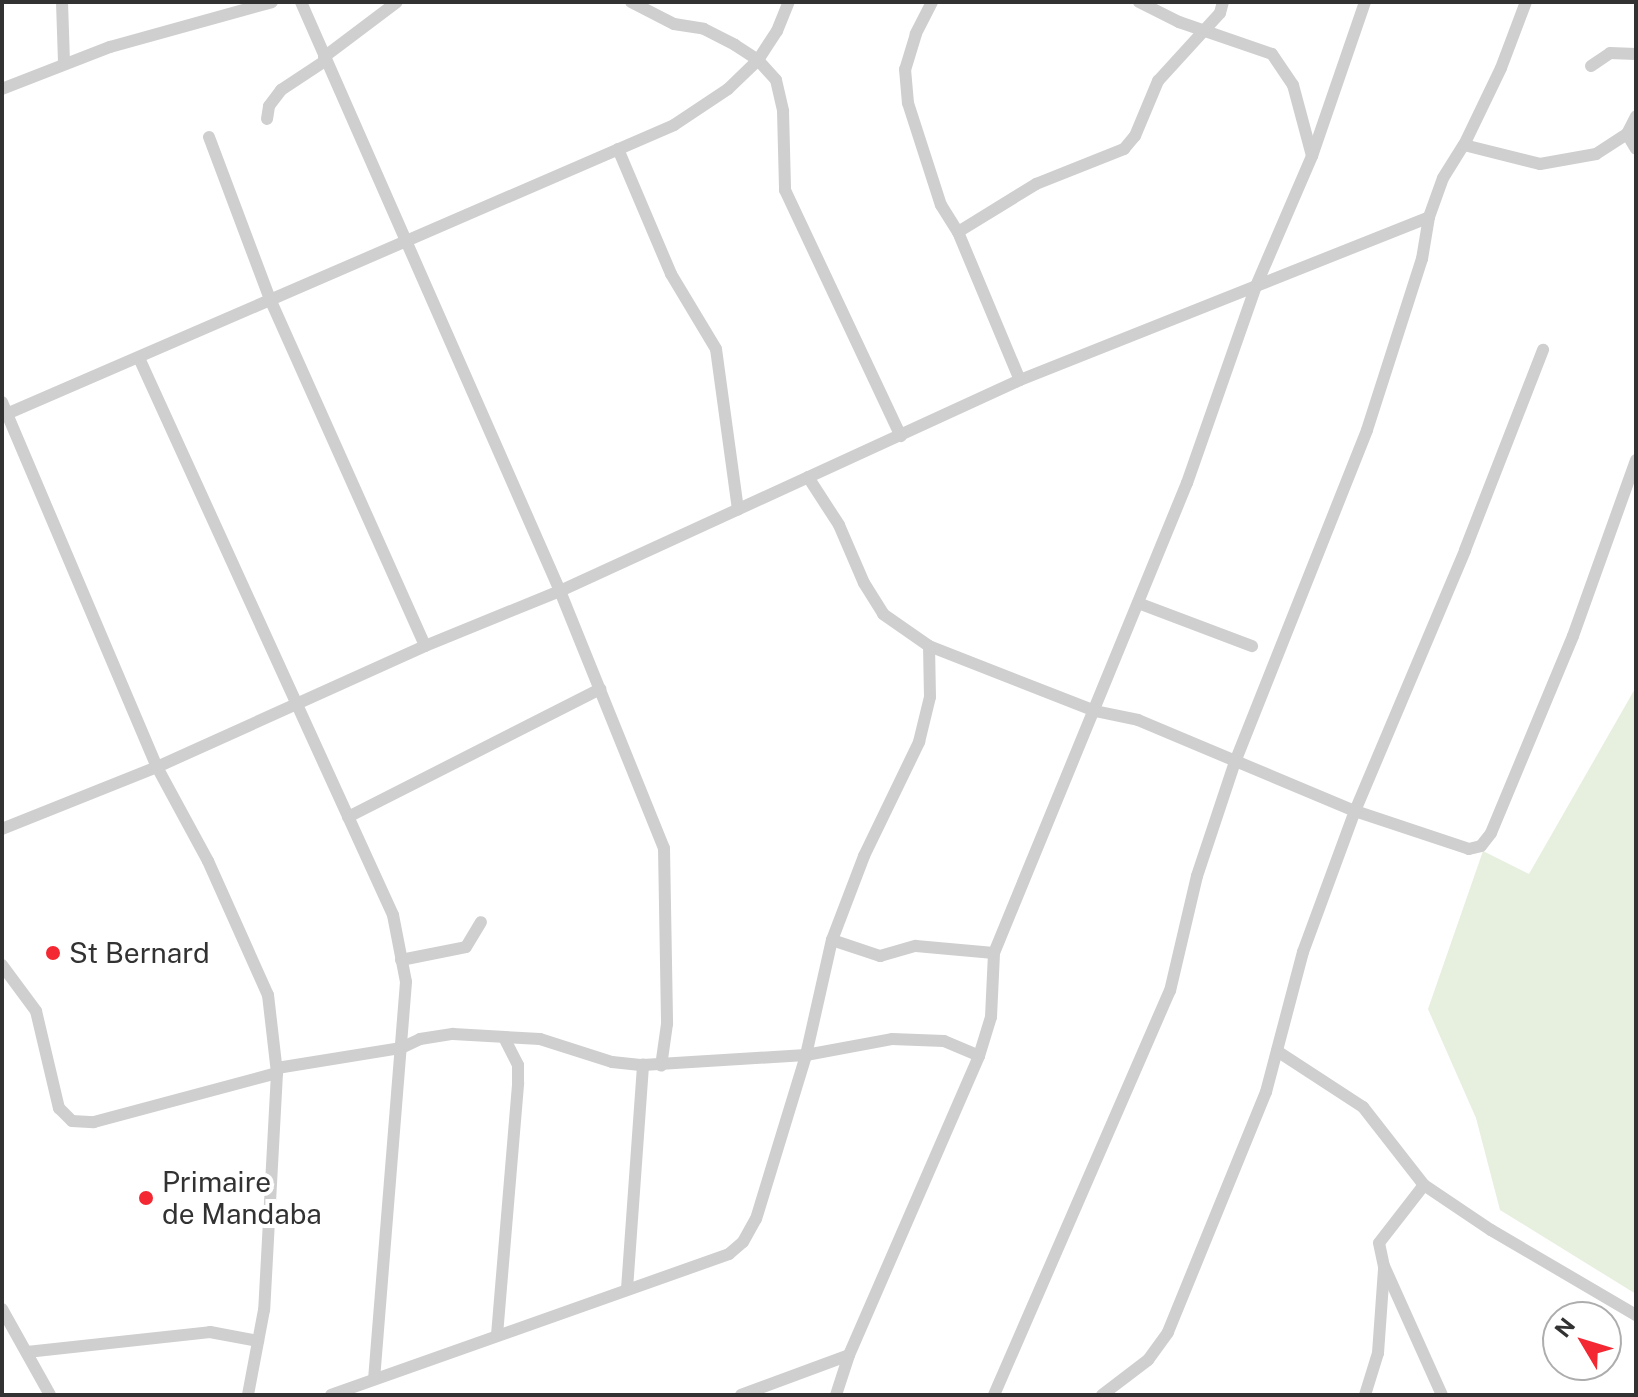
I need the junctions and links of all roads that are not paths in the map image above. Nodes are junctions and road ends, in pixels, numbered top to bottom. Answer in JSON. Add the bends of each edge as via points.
{"nodes":[{"id":1,"x":62,"y":2,"type":"edge"},
{"id":2,"x":272,"y":2,"type":"edge"},
{"id":3,"x":301,"y":2,"type":"edge"},
{"id":4,"x":397,"y":2,"type":"edge"},
{"id":5,"x":631,"y":2,"type":"edge"},
{"id":6,"x":789,"y":2,"type":"edge"},
{"id":7,"x":932,"y":2,"type":"edge"},
{"id":8,"x":1139,"y":2,"type":"edge"},
{"id":9,"x":1223,"y":2,"type":"edge"},
{"id":10,"x":1365,"y":2,"type":"edge"},
{"id":11,"x":1526,"y":2,"type":"edge"},
{"id":12,"x":1203,"y":30,"type":"junction"},
{"id":13,"x":1636,"y":54,"type":"edge"},
{"id":14,"x":324,"y":59,"type":"junction"},
{"id":15,"x":758,"y":60,"type":"junction"},
{"id":16,"x":64,"y":63,"type":"junction"},
{"id":17,"x":1591,"y":66,"type":"dead end"},
{"id":18,"x":2,"y":89,"type":"edge"},
{"id":19,"x":1636,"y":116,"type":"edge"},
{"id":20,"x":267,"y":119,"type":"dead end"},
{"id":21,"x":1627,"y":134,"type":"junction"},
{"id":22,"x":209,"y":137,"type":"dead end"},
{"id":23,"x":1464,"y":145,"type":"junction"},
{"id":24,"x":618,"y":149,"type":"junction"},
{"id":25,"x":1636,"y":149,"type":"edge"},
{"id":26,"x":1312,"y":156,"type":"junction"},
{"id":27,"x":1429,"y":217,"type":"junction"},
{"id":28,"x":958,"y":232,"type":"junction"},
{"id":29,"x":404,"y":241,"type":"junction"},
{"id":30,"x":1256,"y":286,"type":"junction"},
{"id":31,"x":270,"y":299,"type":"junction"},
{"id":32,"x":1543,"y":350,"type":"dead end"},
{"id":33,"x":139,"y":358,"type":"junction"},
{"id":34,"x":1020,"y":380,"type":"junction"},
{"id":35,"x":4,"y":410,"type":"edge"},
{"id":36,"x":901,"y":436,"type":"junction"},
{"id":37,"x":1636,"y":460,"type":"edge"},
{"id":38,"x":808,"y":477,"type":"junction"},
{"id":39,"x":738,"y":509,"type":"junction"},
{"id":40,"x":560,"y":591,"type":"junction"},
{"id":41,"x":1138,"y":603,"type":"junction"},
{"id":42,"x":425,"y":646,"type":"junction"},
{"id":43,"x":929,"y":646,"type":"junction"},
{"id":44,"x":1252,"y":646,"type":"dead end"},
{"id":45,"x":600,"y":689,"type":"junction"},
{"id":46,"x":296,"y":704,"type":"junction"},
{"id":47,"x":1095,"y":711,"type":"junction"},
{"id":48,"x":1235,"y":762,"type":"junction"},
{"id":49,"x":157,"y":767,"type":"junction"},
{"id":50,"x":1355,"y":811,"type":"junction"},
{"id":51,"x":348,"y":817,"type":"junction"},
{"id":52,"x":2,"y":829,"type":"edge"},
{"id":53,"x":481,"y":922,"type":"dead end"},
{"id":54,"x":832,"y":940,"type":"junction"},
{"id":55,"x":994,"y":953,"type":"junction"},
{"id":56,"x":401,"y":960,"type":"junction"},
{"id":57,"x":2,"y":965,"type":"edge"},
{"id":58,"x":504,"y":1037,"type":"junction"},
{"id":59,"x":401,"y":1048,"type":"junction"},
{"id":60,"x":1277,"y":1051,"type":"junction"},
{"id":61,"x":806,"y":1055,"type":"junction"},
{"id":62,"x":979,"y":1056,"type":"junction"},
{"id":63,"x":643,"y":1065,"type":"junction"},
{"id":64,"x":661,"y":1066,"type":"junction"},
{"id":65,"x":277,"y":1070,"type":"junction"},
{"id":66,"x":1424,"y":1185,"type":"junction"},
{"id":67,"x":1384,"y":1266,"type":"junction"},
{"id":68,"x":627,"y":1289,"type":"junction"},
{"id":69,"x":2,"y":1309,"type":"edge"},
{"id":70,"x":1636,"y":1315,"type":"edge"},
{"id":71,"x":497,"y":1335,"type":"junction"},
{"id":72,"x":258,"y":1341,"type":"junction"},
{"id":73,"x":27,"y":1352,"type":"junction"},
{"id":74,"x":849,"y":1355,"type":"junction"},
{"id":75,"x":374,"y":1379,"type":"junction"},
{"id":76,"x":50,"y":1395,"type":"edge"},
{"id":77,"x":248,"y":1395,"type":"edge"},
{"id":78,"x":331,"y":1395,"type":"edge"},
{"id":79,"x":741,"y":1395,"type":"edge"},
{"id":80,"x":836,"y":1395,"type":"edge"},
{"id":81,"x":994,"y":1395,"type":"edge"},
{"id":82,"x":1102,"y":1395,"type":"edge"},
{"id":83,"x":1365,"y":1395,"type":"edge"},
{"id":84,"x":1442,"y":1395,"type":"edge"}],
"edges":[{"from":1,"to":16,"type":"street"},
{"from":2,"to":16,"type":"street"},
{"from":3,"to":14,"type":"street"},
{"from":4,"to":14,"type":"street"},
{"from":5,"to":15,"type":"street","via":[[674,24],[704,29]]},
{"from":6,"to":15,"type":"street"},
{"from":7,"to":28,"type":"street","via":[[905,69],[908,103],[941,205]]},
{"from":8,"to":12,"type":"street"},
{"from":9,"to":12,"type":"street"},
{"from":10,"to":26,"type":"street"},
{"from":11,"to":23,"type":"street"},
{"from":12,"to":26,"type":"street","via":[[1272,54],[1286,70]]},
{"from":12,"to":28,"type":"street","via":[[1158,81],[1135,136],[1124,149],[1036,184]]},
{"from":13,"to":17,"type":"street","via":[[1610,53]]},
{"from":14,"to":20,"type":"street","via":[[281,90]]},
{"from":14,"to":29,"type":"street"},
{"from":15,"to":24,"type":"street","via":[[728,89],[674,125]]},
{"from":15,"to":36,"type":"street","via":[[776,80],[783,111],[785,190]]},
{"from":16,"to":18,"type":"street"},
{"from":19,"to":21,"type":"street"},
{"from":21,"to":23,"type":"street","via":[[1596,154],[1540,164]]},
{"from":21,"to":25,"type":"street"},
{"from":22,"to":31,"type":"street"},
{"from":23,"to":27,"type":"street","via":[[1443,178]]},
{"from":24,"to":29,"type":"street"},
{"from":24,"to":39,"type":"street","via":[[671,274],[716,349]]},
{"from":26,"to":30,"type":"street"},
{"from":27,"to":30,"type":"street"},
{"from":27,"to":48,"type":"street","via":[[1422,259],[1367,430]]},
{"from":28,"to":34,"type":"street"},
{"from":29,"to":31,"type":"street"},
{"from":29,"to":40,"type":"street"},
{"from":30,"to":34,"type":"street"},
{"from":30,"to":41,"type":"street","via":[[1187,483]]},
{"from":31,"to":33,"type":"street"},
{"from":31,"to":42,"type":"street"},
{"from":32,"to":50,"type":"street"},
{"from":33,"to":35,"type":"street"},
{"from":33,"to":46,"type":"street"},
{"from":34,"to":36,"type":"street"},
{"from":35,"to":49,"type":"street"},
{"from":36,"to":38,"type":"street"},
{"from":37,"to":50,"type":"street","via":[[1573,636],[1481,846],[1469,849]]},
{"from":38,"to":39,"type":"street"},
{"from":38,"to":43,"type":"street","via":[[839,525],[883,614]]},
{"from":39,"to":40,"type":"street"},
{"from":40,"to":42,"type":"street"},
{"from":40,"to":45,"type":"street"},
{"from":41,"to":44,"type":"street"},
{"from":41,"to":47,"type":"street"},
{"from":42,"to":46,"type":"street"},
{"from":43,"to":47,"type":"street"},
{"from":43,"to":54,"type":"street","via":[[930,697],[919,742],[864,856]]},
{"from":45,"to":51,"type":"street"},
{"from":45,"to":64,"type":"street","via":[[664,848],[667,1024]]},
{"from":46,"to":49,"type":"street"},
{"from":46,"to":51,"type":"street"},
{"from":47,"to":48,"type":"street","via":[[1138,720]]},
{"from":47,"to":55,"type":"street"},
{"from":48,"to":50,"type":"street"},
{"from":48,"to":81,"type":"street","via":[[1197,876],[1170,991]]},
{"from":49,"to":52,"type":"street"},
{"from":49,"to":65,"type":"street","via":[[208,861],[268,995]]},
{"from":50,"to":60,"type":"street","via":[[1303,952]]},
{"from":51,"to":56,"type":"street","via":[[393,915]]},
{"from":53,"to":56,"type":"street","via":[[466,947]]},
{"from":54,"to":55,"type":"street","via":[[880,956],[916,946]]},
{"from":54,"to":61,"type":"street"},
{"from":55,"to":62,"type":"street","via":[[991,1017]]},
{"from":56,"to":59,"type":"street","via":[[406,982]]},
{"from":57,"to":65,"type":"street","via":[[36,1011],[59,1108],[72,1121],[94,1122]]},
{"from":58,"to":59,"type":"street","via":[[453,1034]]},
{"from":58,"to":63,"type":"street","via":[[540,1039],[612,1062]]},
{"from":58,"to":71,"type":"street","via":[[518,1065],[518,1083]]},
{"from":59,"to":65,"type":"street"},
{"from":59,"to":75,"type":"street"},
{"from":60,"to":66,"type":"street","via":[[1363,1107]]},
{"from":60,"to":82,"type":"street","via":[[1266,1092],[1168,1332],[1148,1360]]},
{"from":61,"to":62,"type":"street","via":[[892,1039],[944,1041]]},
{"from":61,"to":64,"type":"street"},
{"from":61,"to":68,"type":"street","via":[[756,1219],[743,1242],[729,1254]]},
{"from":62,"to":74,"type":"street"},
{"from":63,"to":64,"type":"street"},
{"from":63,"to":68,"type":"street"},
{"from":65,"to":72,"type":"street"},
{"from":66,"to":67,"type":"street","via":[[1379,1243]]},
{"from":66,"to":70,"type":"street"},
{"from":67,"to":83,"type":"street","via":[[1378,1353]]},
{"from":67,"to":84,"type":"street"},
{"from":68,"to":71,"type":"street"},
{"from":69,"to":73,"type":"street"},
{"from":71,"to":75,"type":"street"},
{"from":72,"to":73,"type":"street","via":[[210,1332]]},
{"from":72,"to":77,"type":"street"},
{"from":73,"to":76,"type":"street"},
{"from":74,"to":79,"type":"street"},
{"from":74,"to":80,"type":"street"},
{"from":75,"to":78,"type":"street"}]}
